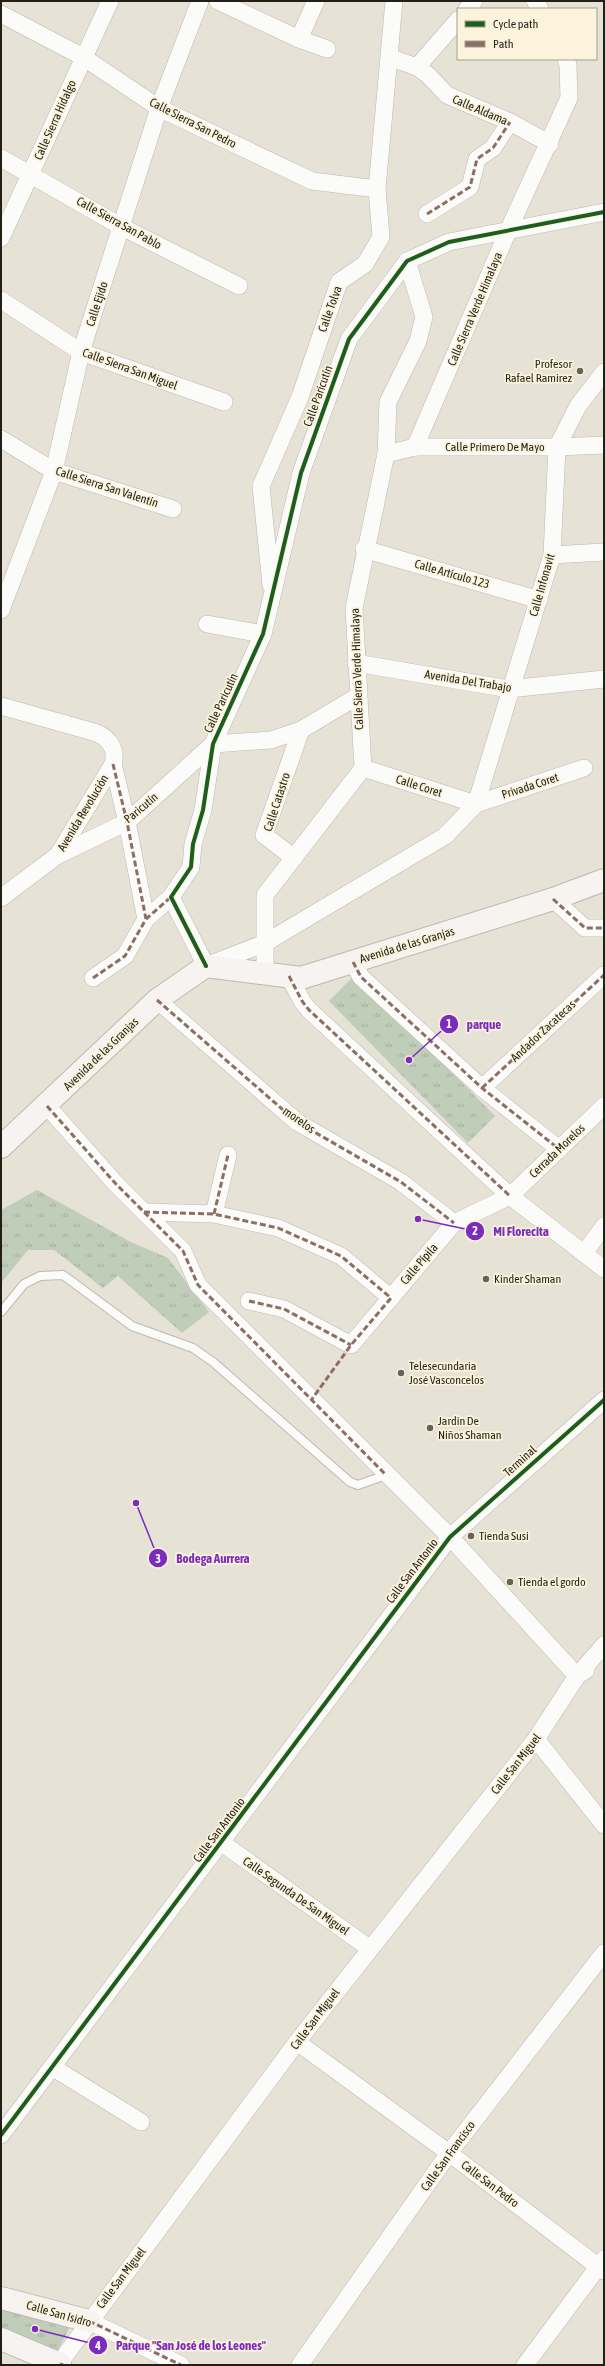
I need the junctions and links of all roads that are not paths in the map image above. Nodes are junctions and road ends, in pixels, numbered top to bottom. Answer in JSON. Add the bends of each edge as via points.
{"nodes":[{"id":1,"x":110,"y":1,"type":"edge"},
{"id":2,"x":200,"y":1,"type":"edge"},
{"id":3,"x":218,"y":1,"type":"edge"},
{"id":4,"x":316,"y":1,"type":"edge"},
{"id":5,"x":394,"y":1,"type":"edge"},
{"id":6,"x":1,"y":14,"type":"edge"},
{"id":7,"x":457,"y":21,"type":"edge"},
{"id":8,"x":299,"y":39,"type":"junction"},
{"id":9,"x":327,"y":49,"type":"dead end"},
{"id":10,"x":83,"y":57,"type":"junction"},
{"id":11,"x":391,"y":58,"type":"junction"},
{"id":12,"x":566,"y":60,"type":"edge"},
{"id":13,"x":417,"y":67,"type":"junction"},
{"id":14,"x":159,"y":108,"type":"junction"},
{"id":15,"x":510,"y":122,"type":"junction"},
{"id":16,"x":550,"y":144,"type":"junction"},
{"id":17,"x":1,"y":158,"type":"edge"},
{"id":18,"x":32,"y":174,"type":"junction"},
{"id":19,"x":377,"y":188,"type":"junction"},
{"id":20,"x":604,"y":212,"type":"edge"},
{"id":21,"x":427,"y":214,"type":"dead end"},
{"id":22,"x":122,"y":227,"type":"junction"},
{"id":23,"x":508,"y":231,"type":"junction"},
{"id":24,"x":1,"y":238,"type":"edge"},
{"id":25,"x":407,"y":262,"type":"junction"},
{"id":26,"x":239,"y":286,"type":"dead end"},
{"id":27,"x":1,"y":300,"type":"edge"},
{"id":28,"x":81,"y":352,"type":"junction"},
{"id":29,"x":604,"y":372,"type":"edge"},
{"id":30,"x":224,"y":402,"type":"dead end"},
{"id":31,"x":1,"y":439,"type":"edge"},
{"id":32,"x":604,"y":444,"type":"edge"},
{"id":33,"x":415,"y":446,"type":"junction"},
{"id":34,"x":557,"y":447,"type":"junction"},
{"id":35,"x":386,"y":454,"type":"junction"},
{"id":36,"x":54,"y":471,"type":"junction"},
{"id":37,"x":173,"y":509,"type":"dead end"},
{"id":38,"x":364,"y":549,"type":"junction"},
{"id":39,"x":604,"y":552,"type":"edge"},
{"id":40,"x":552,"y":555,"type":"junction"},
{"id":41,"x":6,"y":581,"type":"edge"},
{"id":42,"x":272,"y":599,"type":"junction"},
{"id":43,"x":539,"y":600,"type":"junction"},
{"id":44,"x":1,"y":610,"type":"edge"},
{"id":45,"x":207,"y":624,"type":"dead end"},
{"id":46,"x":263,"y":634,"type":"junction"},
{"id":47,"x":356,"y":663,"type":"junction"},
{"id":48,"x":604,"y":679,"type":"edge"},
{"id":49,"x":509,"y":690,"type":"junction"},
{"id":50,"x":358,"y":696,"type":"junction"},
{"id":51,"x":1,"y":706,"type":"edge"},
{"id":52,"x":301,"y":730,"type":"junction"},
{"id":53,"x":213,"y":744,"type":"junction"},
{"id":54,"x":113,"y":764,"type":"junction"},
{"id":55,"x":362,"y":768,"type":"junction"},
{"id":56,"x":584,"y":768,"type":"dead end"},
{"id":57,"x":476,"y":804,"type":"junction"},
{"id":58,"x":127,"y":822,"type":"junction"},
{"id":59,"x":58,"y":855,"type":"junction"},
{"id":60,"x":294,"y":858,"type":"junction"},
{"id":61,"x":604,"y":880,"type":"edge"},
{"id":62,"x":171,"y":897,"type":"junction"},
{"id":63,"x":1,"y":898,"type":"edge"},
{"id":64,"x":553,"y":899,"type":"junction"},
{"id":65,"x":146,"y":919,"type":"junction"},
{"id":66,"x":604,"y":928,"type":"edge"},
{"id":67,"x":265,"y":943,"type":"junction"},
{"id":68,"x":353,"y":962,"type":"junction"},
{"id":69,"x":206,"y":966,"type":"junction"},
{"id":70,"x":265,"y":973,"type":"junction"},
{"id":71,"x":604,"y":975,"type":"edge"},
{"id":72,"x":289,"y":976,"type":"junction"},
{"id":73,"x":93,"y":978,"type":"dead end"},
{"id":74,"x":157,"y":1000,"type":"junction"},
{"id":75,"x":482,"y":1088,"type":"junction"},
{"id":76,"x":47,"y":1106,"type":"junction"},
{"id":77,"x":604,"y":1106,"type":"edge"},
{"id":78,"x":1,"y":1147,"type":"edge"},
{"id":79,"x":559,"y":1149,"type":"junction"},
{"id":80,"x":228,"y":1155,"type":"dead end"},
{"id":81,"x":510,"y":1196,"type":"junction"},
{"id":82,"x":144,"y":1212,"type":"junction"},
{"id":83,"x":214,"y":1214,"type":"junction"},
{"id":84,"x":454,"y":1223,"type":"junction"},
{"id":85,"x":604,"y":1226,"type":"edge"},
{"id":86,"x":584,"y":1253,"type":"junction"},
{"id":87,"x":604,"y":1269,"type":"edge"},
{"id":88,"x":391,"y":1298,"type":"junction"},
{"id":89,"x":249,"y":1301,"type":"dead end"},
{"id":90,"x":1,"y":1312,"type":"edge"},
{"id":91,"x":604,"y":1400,"type":"edge"},
{"id":92,"x":386,"y":1475,"type":"junction"},
{"id":93,"x":450,"y":1537,"type":"junction"},
{"id":94,"x":604,"y":1645,"type":"edge"},
{"id":95,"x":604,"y":1656,"type":"edge"},
{"id":96,"x":577,"y":1676,"type":"junction"},
{"id":97,"x":536,"y":1740,"type":"junction"},
{"id":98,"x":604,"y":1825,"type":"edge"},
{"id":99,"x":222,"y":1843,"type":"junction"},
{"id":100,"x":369,"y":1948,"type":"junction"},
{"id":101,"x":604,"y":1953,"type":"edge"},
{"id":102,"x":297,"y":2042,"type":"junction"},
{"id":103,"x":52,"y":2066,"type":"junction"},
{"id":104,"x":141,"y":2122,"type":"dead end"},
{"id":105,"x":1,"y":2134,"type":"edge"},
{"id":106,"x":449,"y":2153,"type":"junction"},
{"id":107,"x":602,"y":2265,"type":"edge"},
{"id":108,"x":1,"y":2298,"type":"edge"},
{"id":109,"x":89,"y":2321,"type":"junction"},
{"id":110,"x":1,"y":2339,"type":"edge"},
{"id":111,"x":60,"y":2364,"type":"edge"},
{"id":112,"x":180,"y":2365,"type":"edge"},
{"id":113,"x":300,"y":2365,"type":"edge"},
{"id":114,"x":525,"y":2365,"type":"edge"}],
"edges":[{"from":1,"to":10,"type":"street","name":"Calle Sierra Hidalgo"},
{"from":2,"to":14,"type":"street","name":"Calle Ejido"},
{"from":3,"to":8,"type":"street"},
{"from":4,"to":8,"type":"street"},
{"from":5,"to":11,"type":"street","name":"Calle Tolva"},
{"from":6,"to":10,"type":"street","name":"Calle Sierra San Pedro"},
{"from":7,"to":13,"type":"street"},
{"from":8,"to":9,"type":"street"},
{"from":10,"to":14,"type":"street","name":"Calle Sierra San Pedro"},
{"from":10,"to":18,"type":"street","name":"Calle Sierra Hidalgo"},
{"from":11,"to":13,"type":"street"},
{"from":11,"to":19,"type":"street","name":"Calle Tolva"},
{"from":12,"to":16,"type":"street","name":"Calle Sierra Verde Himalaya","via":[[569,98]]},
{"from":13,"to":15,"type":"street","name":"Calle Aldama","via":[[447,95]]},
{"from":14,"to":19,"type":"street","name":"Calle Sierra San Pedro","via":[[312,181]]},
{"from":14,"to":22,"type":"street","name":"Calle Ejido"},
{"from":15,"to":16,"type":"street","name":"Calle Aldama"},
{"from":15,"to":21,"type":"street","via":[[493,148],[477,159],[470,187]]},
{"from":16,"to":23,"type":"street","name":"Calle Sierra Verde Himalaya"},
{"from":17,"to":18,"type":"street","name":"Calle Sierra San Pablo"},
{"from":18,"to":22,"type":"street","name":"Calle Sierra San Pablo"},
{"from":18,"to":24,"type":"street","name":"Calle Sierra Hidalgo"},
{"from":19,"to":42,"type":"street","name":"Calle Tolva","via":[[381,237],[365,264],[339,282],[300,397],[261,486]]},
{"from":20,"to":23,"type":"street","name":"Calle Paricutín"},
{"from":22,"to":26,"type":"street","name":"Calle Sierra San Pablo"},
{"from":22,"to":28,"type":"street","name":"Calle Ejido"},
{"from":23,"to":25,"type":"street","name":"Calle Paricutín","via":[[449,242]]},
{"from":23,"to":33,"type":"street","name":"Calle Sierra Verde Himalaya"},
{"from":25,"to":35,"type":"street","name":"Calle Sierra Verde Himalaya","via":[[424,317],[418,341],[388,402]]},
{"from":25,"to":42,"type":"street","name":"Calle Paricutín","via":[[349,339],[301,473]]},
{"from":27,"to":28,"type":"street","name":"Calle Sierra San Miguel"},
{"from":28,"to":30,"type":"street","name":"Calle Sierra San Miguel"},
{"from":28,"to":36,"type":"street","name":"Calle Ejido"},
{"from":29,"to":34,"type":"street","name":"Calle Infonavit","via":[[578,406]]},
{"from":31,"to":36,"type":"street","name":"Calle Sierra San Valentín"},
{"from":32,"to":34,"type":"street","name":"Calle Primero De Mayo"},
{"from":33,"to":34,"type":"street","name":"Calle Primero De Mayo"},
{"from":33,"to":35,"type":"street","name":"Calle Primero De Mayo"},
{"from":34,"to":40,"type":"street","name":"Calle Infonavit"},
{"from":35,"to":38,"type":"street","name":"Calle Sierra Verde Himalaya"},
{"from":36,"to":37,"type":"street","name":"Calle Sierra San Valentín"},
{"from":36,"to":41,"type":"street","name":"Calle Ejido"},
{"from":38,"to":43,"type":"street","name":"Calle Artículo 123"},
{"from":38,"to":47,"type":"street","name":"Calle Sierra Verde Himalaya","via":[[354,608]]},
{"from":39,"to":40,"type":"street"},
{"from":40,"to":43,"type":"street","name":"Calle Infonavit"},
{"from":41,"to":44,"type":"street","name":"Calle Ejido"},
{"from":42,"to":46,"type":"street","name":"Calle Paricutín"},
{"from":43,"to":49,"type":"street","name":"Calle Infonavit"},
{"from":45,"to":46,"type":"street"},
{"from":46,"to":53,"type":"street","name":"Calle Paricutín"},
{"from":47,"to":49,"type":"street","name":"Avenida Del Trabajo"},
{"from":47,"to":50,"type":"street","name":"Calle Sierra Verde Himalaya"},
{"from":48,"to":49,"type":"street","name":"Avenida Del Trabajo"},
{"from":49,"to":57,"type":"street","name":"Calle Infonavit"},
{"from":50,"to":52,"type":"street"},
{"from":50,"to":55,"type":"street","name":"Calle Sierra Verde Himalaya"},
{"from":51,"to":54,"type":"street","name":"Avenida Revolución","via":[[96,733],[109,742],[114,750]]},
{"from":52,"to":53,"type":"street","via":[[271,740]]},
{"from":52,"to":60,"type":"street","name":"Calle Catastro","via":[[264,835]]},
{"from":53,"to":58,"type":"street","name":"Paricutín"},
{"from":53,"to":62,"type":"street","via":[[203,810],[193,844],[191,867]]},
{"from":54,"to":58,"type":"street"},
{"from":54,"to":59,"type":"street","name":"Avenida Revolución"},
{"from":55,"to":57,"type":"street","name":"Calle Coret"},
{"from":55,"to":60,"type":"street"},
{"from":56,"to":57,"type":"street","name":"Privada Coret"},
{"from":57,"to":67,"type":"street","name":"Avenida de las Granjas","via":[[444,836]]},
{"from":58,"to":59,"type":"street","name":"Paricutín"},
{"from":58,"to":65,"type":"street"},
{"from":59,"to":63,"type":"street","name":"Avenida Revolución"},
{"from":60,"to":67,"type":"street","via":[[265,895]]},
{"from":61,"to":64,"type":"street","name":"Avenida de las Granjas"},
{"from":62,"to":65,"type":"street"},
{"from":62,"to":69,"type":"street"},
{"from":64,"to":66,"type":"street","via":[[586,928]]},
{"from":64,"to":68,"type":"street","name":"Avenida de las Granjas"},
{"from":65,"to":73,"type":"street","via":[[125,956]]},
{"from":67,"to":69,"type":"street","name":"Avenida de las Granjas"},
{"from":67,"to":70,"type":"street"},
{"from":68,"to":72,"type":"street","name":"Avenida de las Granjas","via":[[301,978]]},
{"from":68,"to":75,"type":"street","via":[[361,977]]},
{"from":69,"to":70,"type":"street","name":"Avenida de las Granjas"},
{"from":69,"to":74,"type":"street","name":"Avenida de las Granjas"},
{"from":70,"to":72,"type":"street","name":"Avenida de las Granjas"},
{"from":71,"to":75,"type":"street","name":"Andador Zacatecas"},
{"from":72,"to":81,"type":"street","via":[[309,1010]]},
{"from":74,"to":76,"type":"street","name":"Avenida de las Granjas"},
{"from":74,"to":84,"type":"street","name":"morelos","via":[[297,1122],[400,1182]]},
{"from":75,"to":79,"type":"street"},
{"from":76,"to":78,"type":"street","name":"Avenida de las Granjas"},
{"from":76,"to":82,"type":"street"},
{"from":77,"to":79,"type":"street","name":"Cerrada Morelos"},
{"from":79,"to":81,"type":"street","name":"Cerrada Morelos"},
{"from":80,"to":83,"type":"street"},
{"from":81,"to":84,"type":"street","name":"Calle Pípila"},
{"from":81,"to":86,"type":"street"},
{"from":82,"to":83,"type":"street"},
{"from":82,"to":92,"type":"street","via":[[183,1251],[198,1285]]},
{"from":83,"to":88,"type":"street","via":[[278,1228],[341,1256]]},
{"from":84,"to":88,"type":"street","name":"Calle Pípila"},
{"from":85,"to":86,"type":"street"},
{"from":86,"to":87,"type":"street"},
{"from":88,"to":89,"type":"street","name":"Calle Pípila","via":[[351,1345],[284,1309]]},
{"from":90,"to":92,"type":"lane","via":[[24,1284],[40,1276],[63,1275],[132,1326],[193,1348],[213,1362],[350,1482],[358,1485]]},
{"from":91,"to":93,"type":"street","name":"Terminal"},
{"from":92,"to":93,"type":"street"},
{"from":93,"to":96,"type":"street"},
{"from":93,"to":99,"type":"street","name":"Calle San Antonio"},
{"from":94,"to":96,"type":"street","name":"Calle San Miguel"},
{"from":95,"to":96,"type":"street","name":"Calle San Miguel"},
{"from":96,"to":97,"type":"street","name":"Calle San Miguel"},
{"from":97,"to":98,"type":"street"},
{"from":97,"to":100,"type":"street","name":"Calle San Miguel"},
{"from":99,"to":100,"type":"street","name":"Calle Segunda De San Miguel"},
{"from":99,"to":103,"type":"street","name":"Calle San Antonio"},
{"from":100,"to":102,"type":"street","name":"Calle San Miguel"},
{"from":101,"to":106,"type":"street","name":"Calle San Francisco"},
{"from":102,"to":106,"type":"street","name":"Calle San Pedro"},
{"from":102,"to":109,"type":"street","name":"Calle San Miguel"},
{"from":103,"to":104,"type":"street"},
{"from":103,"to":105,"type":"street","name":"Calle San Antonio"},
{"from":106,"to":107,"type":"street","name":"Calle San Pedro"},
{"from":106,"to":113,"type":"street","name":"Calle San Francisco"},
{"from":107,"to":114,"type":"street"},
{"from":108,"to":109,"type":"street","name":"Calle San Isidro"},
{"from":109,"to":111,"type":"street","name":"Calle San Miguel"},
{"from":109,"to":112,"type":"street","name":"Calle San Isidro"},
{"from":110,"to":111,"type":"street"}]}
